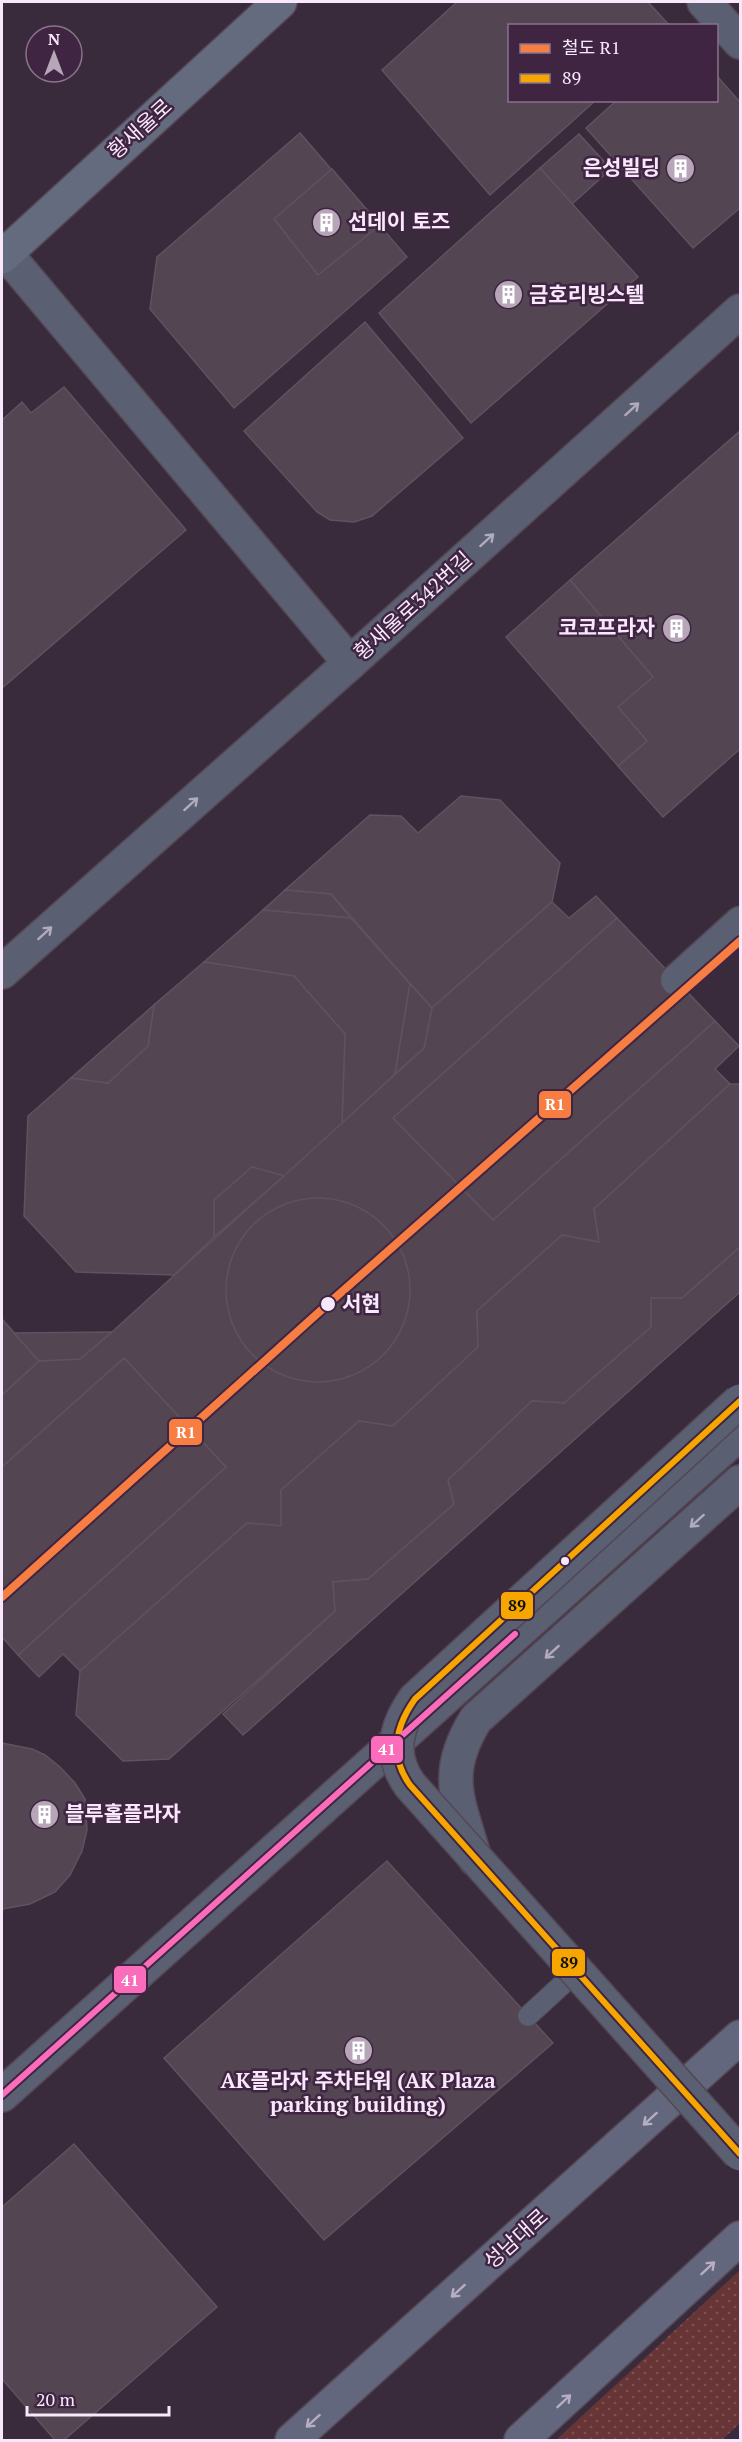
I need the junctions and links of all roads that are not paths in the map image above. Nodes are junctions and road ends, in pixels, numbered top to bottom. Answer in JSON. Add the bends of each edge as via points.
{"nodes":[{"id":1,"x":280,"y":2,"type":"edge"},
{"id":2,"x":704,"y":2,"type":"edge"},
{"id":3,"x":741,"y":42,"type":"edge"},
{"id":4,"x":3,"y":253,"type":"edge"},
{"id":5,"x":741,"y":310,"type":"edge"},
{"id":6,"x":350,"y":663,"type":"junction"},
{"id":7,"x":741,"y":922,"type":"edge"},
{"id":8,"x":2,"y":972,"type":"edge"},
{"id":9,"x":676,"y":980,"type":"dead end"},
{"id":10,"x":741,"y":1401,"type":"edge"},
{"id":11,"x":741,"y":1433,"type":"edge"},
{"id":12,"x":741,"y":1482,"type":"edge"},
{"id":13,"x":475,"y":1859,"type":"junction"},
{"id":14,"x":577,"y":1971,"type":"junction"},
{"id":15,"x":528,"y":2016,"type":"dead end"},
{"id":16,"x":741,"y":2037,"type":"edge"},
{"id":17,"x":2,"y":2096,"type":"edge"},
{"id":18,"x":741,"y":2154,"type":"edge"},
{"id":19,"x":741,"y":2238,"type":"edge"},
{"id":20,"x":292,"y":2440,"type":"edge"},
{"id":21,"x":521,"y":2440,"type":"edge"}],
"edges":[{"from":1,"to":4,"type":"main road","name":"황새울로"},
{"from":2,"to":3,"type":"street"},
{"from":4,"to":6,"type":"street","name":"황새울로342번길"},
{"from":6,"to":5,"type":"street","name":"황새울로342번길","one_way":true},
{"from":8,"to":6,"type":"street","one_way":true},
{"from":7,"to":9,"type":"street"},
{"from":10,"to":13,"type":"street","bridge":true,"via":[[415,1699],[402,1716],[397,1730],[400,1772]]},
{"from":11,"to":17,"type":"street"},
{"from":12,"to":13,"type":"street","one_way":true,"via":[[476,1719],[462,1741],[454,1770]]},
{"from":13,"to":14,"type":"street","bridge":true},
{"from":14,"to":15,"type":"lane"},
{"from":14,"to":18,"type":"street","bridge":true},
{"from":16,"to":20,"type":"main road","name":"성남대로","one_way":true},
{"from":21,"to":19,"type":"main road","one_way":true}]}
